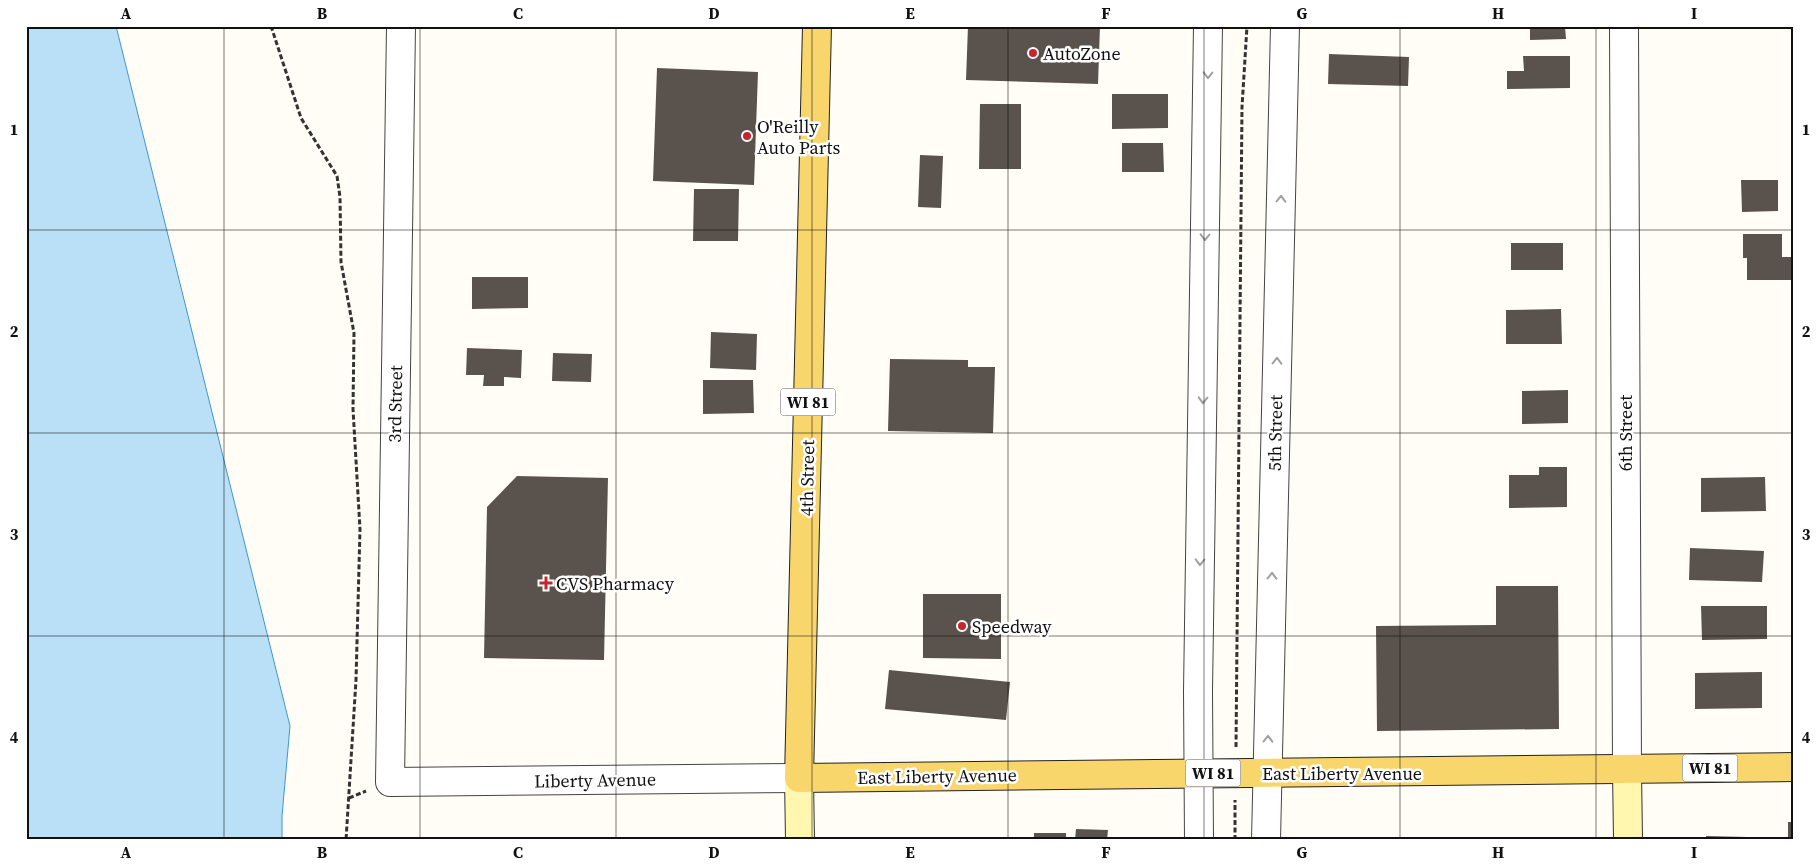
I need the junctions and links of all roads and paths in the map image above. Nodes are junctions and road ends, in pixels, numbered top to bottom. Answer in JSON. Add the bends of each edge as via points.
{"nodes":[{"id":1,"x":271,"y":26,"type":"edge"},
{"id":2,"x":401,"y":26,"type":"edge"},
{"id":3,"x":817,"y":26,"type":"edge"},
{"id":4,"x":1208,"y":26,"type":"edge"},
{"id":5,"x":1247,"y":26,"type":"edge"},
{"id":6,"x":1285,"y":26,"type":"edge"},
{"id":7,"x":1624,"y":26,"type":"edge"},
{"id":8,"x":1794,"y":767,"type":"edge"},
{"id":9,"x":1627,"y":770,"type":"junction"},
{"id":10,"x":1200,"y":773,"type":"junction"},
{"id":11,"x":1235,"y":773,"type":"junction"},
{"id":12,"x":1267,"y":774,"type":"junction"},
{"id":13,"x":800,"y":778,"type":"junction"},
{"id":14,"x":390,"y":782,"type":"joint"},
{"id":15,"x":346,"y":840,"type":"edge"},
{"id":16,"x":800,"y":840,"type":"edge"},
{"id":17,"x":1200,"y":840,"type":"edge"},
{"id":18,"x":1234,"y":840,"type":"edge"},
{"id":19,"x":1266,"y":840,"type":"edge"},
{"id":20,"x":1628,"y":840,"type":"edge"}],
"edges":[{"from":1,"to":15,"type":"path","via":[[302,118],[337,176],[341,262],[354,333],[353,409],[360,529],[356,680]]},
{"from":2,"to":14,"type":"street","name":"3rd Street"},
{"from":3,"to":13,"type":"main road","name":"4th Street","number":"WI 81"},
{"from":4,"to":10,"type":"street","one_way":true,"via":[[1198,691]]},
{"from":5,"to":11,"type":"path","via":[[1242,107]]},
{"from":12,"to":6,"type":"street","name":"5th Street","one_way":true},
{"from":7,"to":9,"type":"street","name":"6th Street"},
{"from":8,"to":9,"type":"main road","name":"East Liberty Avenue","number":"WI 81"},
{"from":9,"to":12,"type":"main road","name":"East Liberty Avenue","number":"WI 81"},
{"from":9,"to":20,"type":"street","name":"6th Street"},
{"from":10,"to":11,"type":"main road","name":"East Liberty Avenue","number":"WI 81"},
{"from":10,"to":13,"type":"main road","name":"East Liberty Avenue","number":"WI 81"},
{"from":10,"to":17,"type":"street"},
{"from":11,"to":12,"type":"main road","name":"East Liberty Avenue","number":"WI 81"},
{"from":11,"to":18,"type":"path"},
{"from":12,"to":19,"type":"street","name":"5th Street"},
{"from":13,"to":14,"type":"street","name":"Liberty Avenue"},
{"from":13,"to":16,"type":"street","name":"4th Street"}]}
